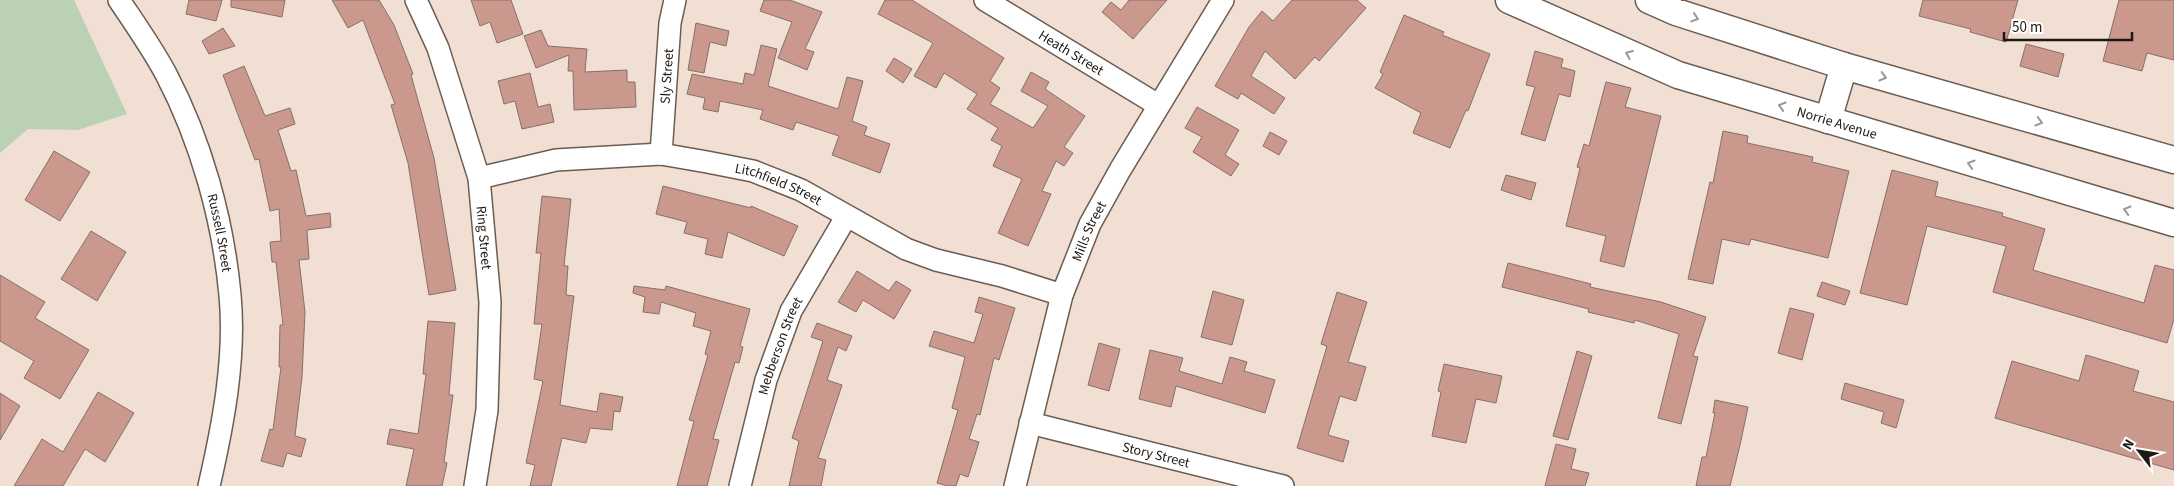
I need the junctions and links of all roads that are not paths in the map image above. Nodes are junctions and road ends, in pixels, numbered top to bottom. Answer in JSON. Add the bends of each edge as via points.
{"nodes":[{"id":1,"x":119,"y":0,"type":"edge"},
{"id":2,"x":416,"y":0,"type":"edge"},
{"id":3,"x":675,"y":0,"type":"edge"},
{"id":4,"x":985,"y":0,"type":"edge"},
{"id":5,"x":1223,"y":0,"type":"edge"},
{"id":6,"x":1509,"y":0,"type":"edge"},
{"id":7,"x":1649,"y":0,"type":"edge"},
{"id":8,"x":1844,"y":66,"type":"junction"},
{"id":9,"x":1158,"y":105,"type":"junction"},
{"id":10,"x":1828,"y":120,"type":"junction"},
{"id":11,"x":661,"y":154,"type":"junction"},
{"id":12,"x":2174,"y":160,"type":"edge"},
{"id":13,"x":478,"y":178,"type":"junction"},
{"id":14,"x":846,"y":217,"type":"junction"},
{"id":15,"x":2174,"y":223,"type":"edge"},
{"id":16,"x":1062,"y":295,"type":"junction"},
{"id":17,"x":1030,"y":423,"type":"junction"},
{"id":18,"x":209,"y":486,"type":"edge"},
{"id":19,"x":475,"y":486,"type":"edge"},
{"id":20,"x":740,"y":486,"type":"edge"},
{"id":21,"x":1015,"y":486,"type":"edge"},
{"id":22,"x":1283,"y":486,"type":"edge"}],
"edges":[{"from":1,"to":18,"type":"street","name":"Russell Street","via":[[165,73],[184,112],[216,212],[230,295],[229,368],[223,427]]},
{"from":2,"to":13,"type":"street","name":"Ring Street","via":[[438,48]]},
{"from":3,"to":11,"type":"street","name":"Sly Street","via":[[670,23]]},
{"from":4,"to":9,"type":"street","name":"Heath Street"},
{"from":5,"to":9,"type":"street","name":"Mills Street"},
{"from":10,"to":6,"type":"main road","name":"Norrie Avenue","one_way":true,"via":[[1678,75]]},
{"from":7,"to":8,"type":"main road","one_way":true,"via":[[1676,12]]},
{"from":8,"to":10,"type":"main road"},
{"from":8,"to":12,"type":"main road","one_way":true},
{"from":9,"to":16,"type":"street","name":"Mills Street","via":[[1090,224]]},
{"from":15,"to":10,"type":"main road","name":"Norrie Avenue","one_way":true},
{"from":11,"to":13,"type":"street","name":"Litchfield Street","via":[[556,160]]},
{"from":11,"to":14,"type":"street","name":"Litchfield Street","via":[[753,172],[801,190]]},
{"from":13,"to":19,"type":"street","name":"Ring Street","via":[[490,302],[487,410]]},
{"from":14,"to":16,"type":"street","name":"Litchfield Street","via":[[906,249],[936,260]]},
{"from":14,"to":20,"type":"street","name":"Mebberson Street","via":[[791,311],[766,380]]},
{"from":16,"to":17,"type":"street","name":"Mills Street"},
{"from":17,"to":21,"type":"street","name":"Mills Street"},
{"from":17,"to":22,"type":"street","name":"Story Street"}]}
